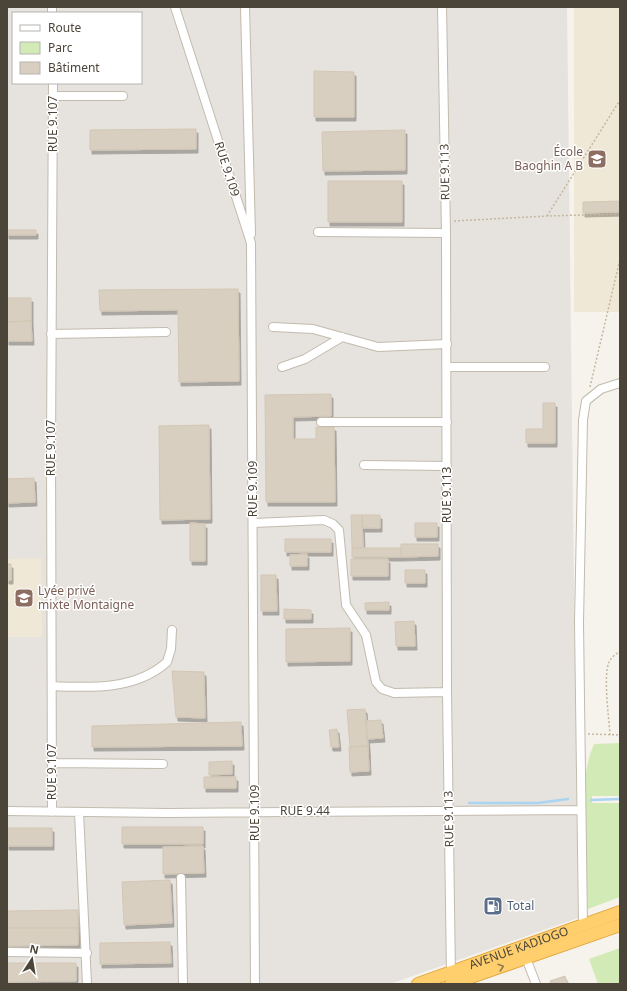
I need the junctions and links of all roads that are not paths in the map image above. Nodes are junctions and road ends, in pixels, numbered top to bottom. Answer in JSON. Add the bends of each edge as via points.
{"nodes":[{"id":1,"x":175,"y":7,"type":"edge"},
{"id":2,"x":245,"y":7,"type":"edge"},
{"id":3,"x":442,"y":7,"type":"edge"},
{"id":4,"x":53,"y":84,"type":"edge"},
{"id":5,"x":54,"y":96,"type":"junction"},
{"id":6,"x":123,"y":96,"type":"dead end"},
{"id":7,"x":318,"y":232,"type":"dead end"},
{"id":8,"x":446,"y":233,"type":"junction"},
{"id":9,"x":251,"y":243,"type":"junction"},
{"id":10,"x":273,"y":327,"type":"dead end"},
{"id":11,"x":166,"y":332,"type":"dead end"},
{"id":12,"x":51,"y":334,"type":"junction"},
{"id":13,"x":342,"y":337,"type":"junction"},
{"id":14,"x":447,"y":344,"type":"junction"},
{"id":15,"x":282,"y":367,"type":"dead end"},
{"id":16,"x":448,"y":367,"type":"junction"},
{"id":17,"x":544,"y":367,"type":"dead end"},
{"id":18,"x":620,"y":383,"type":"edge"},
{"id":19,"x":321,"y":422,"type":"dead end"},
{"id":20,"x":447,"y":422,"type":"junction"},
{"id":21,"x":364,"y":465,"type":"dead end"},
{"id":22,"x":447,"y":466,"type":"junction"},
{"id":23,"x":253,"y":523,"type":"junction"},
{"id":24,"x":172,"y":630,"type":"dead end"},
{"id":25,"x":52,"y":686,"type":"junction"},
{"id":26,"x":447,"y":692,"type":"junction"},
{"id":27,"x":53,"y":763,"type":"junction"},
{"id":28,"x":162,"y":764,"type":"dead end"},
{"id":29,"x":580,"y":810,"type":"junction"},
{"id":30,"x":7,"y":811,"type":"edge"},
{"id":31,"x":256,"y":811,"type":"junction"},
{"id":32,"x":449,"y":811,"type":"junction"},
{"id":33,"x":52,"y":812,"type":"junction"},
{"id":34,"x":79,"y":812,"type":"junction"},
{"id":35,"x":182,"y":878,"type":"dead end"},
{"id":36,"x":620,"y":912,"type":"edge"},
{"id":37,"x":582,"y":925,"type":"junction"},
{"id":38,"x":620,"y":925,"type":"edge"},
{"id":39,"x":522,"y":947,"type":"junction"},
{"id":40,"x":7,"y":952,"type":"edge"},
{"id":41,"x":87,"y":952,"type":"junction"},
{"id":42,"x":526,"y":959,"type":"junction"},
{"id":43,"x":451,"y":980,"type":"edge"},
{"id":44,"x":87,"y":984,"type":"edge"},
{"id":45,"x":184,"y":984,"type":"edge"},
{"id":46,"x":255,"y":984,"type":"edge"},
{"id":47,"x":418,"y":984,"type":"edge"},
{"id":48,"x":536,"y":984,"type":"edge"}],
"edges":[{"from":1,"to":9,"type":"street","name":"RUE 9.109"},
{"from":2,"to":9,"type":"street"},
{"from":3,"to":8,"type":"street","name":"RUE 9.113"},
{"from":4,"to":5,"type":"street","name":"RUE 9.107"},
{"from":5,"to":6,"type":"street"},
{"from":5,"to":12,"type":"street","name":"RUE 9.107"},
{"from":7,"to":8,"type":"street"},
{"from":8,"to":14,"type":"street","name":"RUE 9.113"},
{"from":9,"to":23,"type":"street","name":"RUE 9.109"},
{"from":10,"to":13,"type":"street","via":[[313,329]]},
{"from":11,"to":12,"type":"street"},
{"from":12,"to":25,"type":"street","name":"RUE 9.107"},
{"from":13,"to":14,"type":"street","via":[[378,347]]},
{"from":13,"to":15,"type":"street","via":[[305,359]]},
{"from":14,"to":16,"type":"street","name":"RUE 9.113"},
{"from":16,"to":17,"type":"street"},
{"from":16,"to":20,"type":"street","name":"RUE 9.113"},
{"from":18,"to":29,"type":"street","via":[[601,389],[586,401],[583,420],[578,624]]},
{"from":19,"to":20,"type":"street"},
{"from":20,"to":22,"type":"street","name":"RUE 9.113"},
{"from":21,"to":22,"type":"street"},
{"from":22,"to":26,"type":"street","name":"RUE 9.113"},
{"from":23,"to":26,"type":"street","via":[[324,520],[333,524],[339,530],[346,605],[366,636],[376,682],[382,689],[394,693]]},
{"from":23,"to":31,"type":"street","name":"RUE 9.109"},
{"from":24,"to":25,"type":"street","via":[[167,662],[136,680],[120,685]]},
{"from":25,"to":27,"type":"street","name":"RUE 9.107"},
{"from":26,"to":32,"type":"street","name":"RUE 9.113"},
{"from":27,"to":28,"type":"street"},
{"from":27,"to":33,"type":"street","name":"RUE 9.107"},
{"from":29,"to":32,"type":"street","name":"RUE 9.44"},
{"from":29,"to":37,"type":"street"},
{"from":30,"to":33,"type":"street","name":"RUE 9.44"},
{"from":31,"to":32,"type":"street","name":"RUE 9.44"},
{"from":31,"to":34,"type":"street","name":"RUE 9.44"},
{"from":31,"to":46,"type":"street","name":"RUE 9.109"},
{"from":32,"to":43,"type":"street","name":"RUE 9.113"},
{"from":33,"to":34,"type":"street","name":"RUE 9.44"},
{"from":34,"to":41,"type":"street"},
{"from":35,"to":45,"type":"street"},
{"from":36,"to":37,"type":"highway","name":"AVENUE KADIOGO"},
{"from":37,"to":39,"type":"highway","name":"AVENUE KADIOGO"},
{"from":38,"to":42,"type":"highway","name":"AVENUE KADIOGO"},
{"from":39,"to":42,"type":"street"},
{"from":39,"to":43,"type":"highway","name":"AVENUE KADIOGO"},
{"from":40,"to":41,"type":"street"},
{"from":41,"to":44,"type":"street"},
{"from":43,"to":42,"type":"highway","name":"AVENUE KADIOGO","one_way":true},
{"from":42,"to":48,"type":"street"},
{"from":43,"to":47,"type":"highway","name":"AVENUE KADIOGO"}]}
